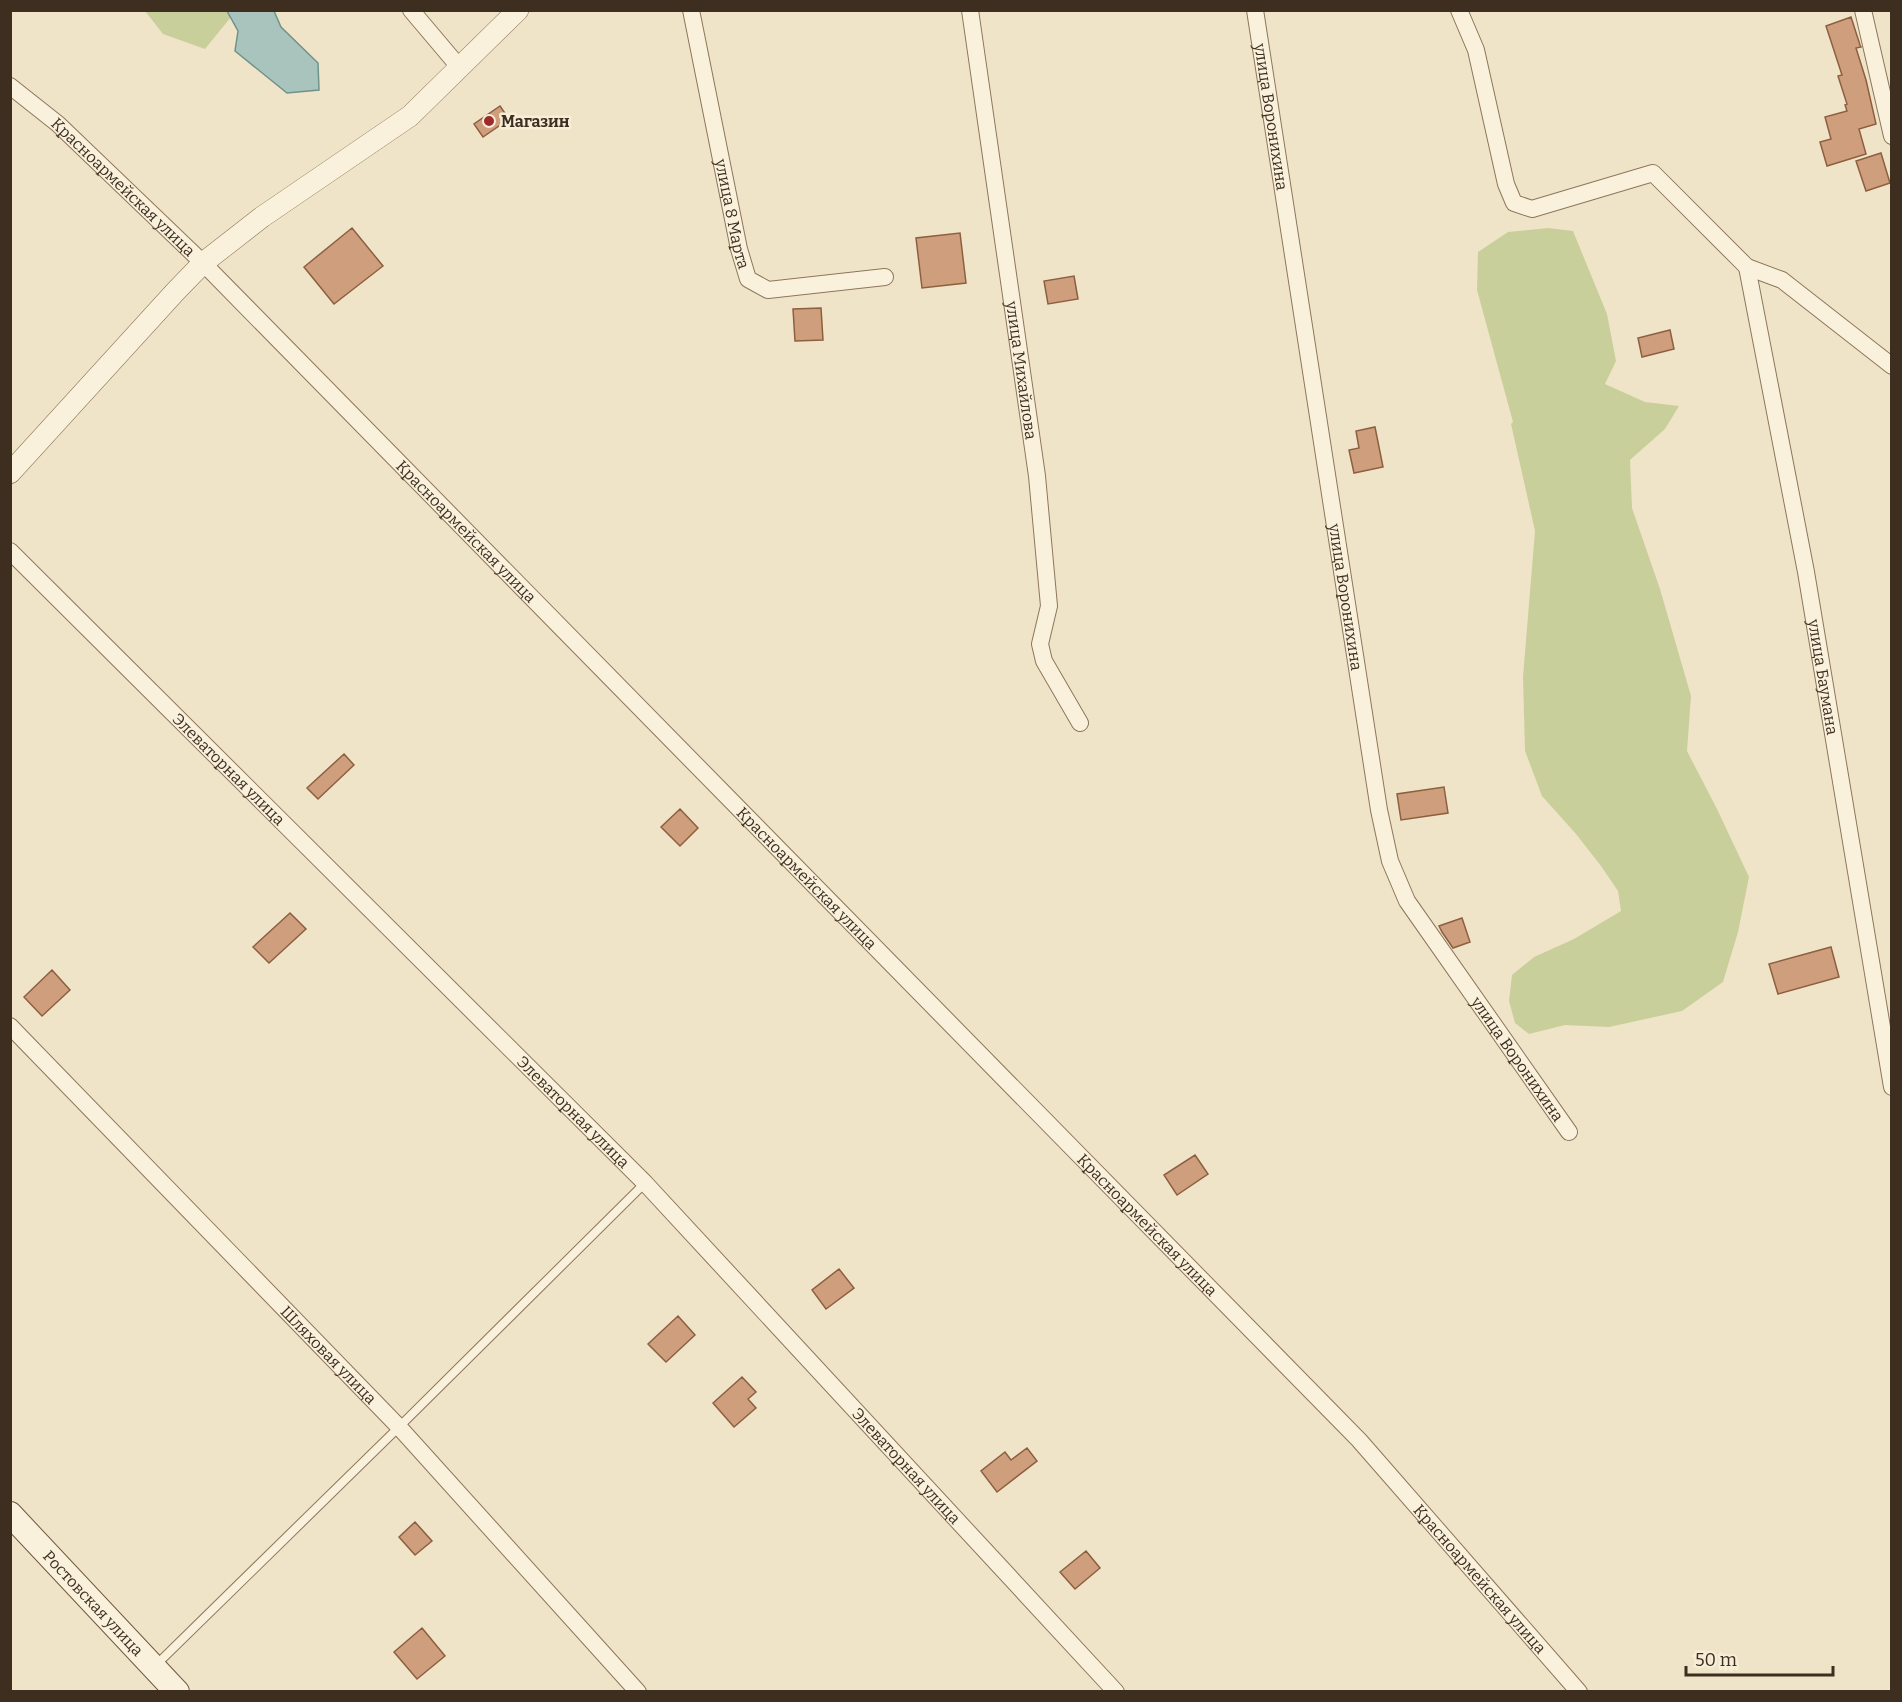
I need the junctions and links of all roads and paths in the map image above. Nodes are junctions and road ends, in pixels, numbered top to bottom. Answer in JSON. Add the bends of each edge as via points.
{"nodes":[{"id":1,"x":411,"y":10,"type":"edge"},
{"id":2,"x":518,"y":10,"type":"edge"},
{"id":3,"x":691,"y":10,"type":"edge"},
{"id":4,"x":970,"y":10,"type":"edge"},
{"id":5,"x":1255,"y":10,"type":"edge"},
{"id":6,"x":1459,"y":10,"type":"edge"},
{"id":7,"x":1863,"y":10,"type":"edge"},
{"id":8,"x":459,"y":68,"type":"junction"},
{"id":9,"x":10,"y":86,"type":"edge"},
{"id":10,"x":1892,"y":136,"type":"edge"},
{"id":11,"x":203,"y":263,"type":"junction"},
{"id":12,"x":1748,"y":267,"type":"junction"},
{"id":13,"x":885,"y":277,"type":"dead end"},
{"id":14,"x":1892,"y":366,"type":"edge"},
{"id":15,"x":10,"y":473,"type":"edge"},
{"id":16,"x":10,"y":551,"type":"edge"},
{"id":17,"x":1080,"y":723,"type":"dead end"},
{"id":18,"x":10,"y":1026,"type":"edge"},
{"id":19,"x":1892,"y":1087,"type":"edge"},
{"id":20,"x":1569,"y":1132,"type":"dead end"},
{"id":21,"x":645,"y":1182,"type":"junction"},
{"id":22,"x":399,"y":1427,"type":"junction"},
{"id":23,"x":10,"y":1514,"type":"edge"},
{"id":24,"x":155,"y":1667,"type":"junction"},
{"id":25,"x":1566,"y":1684,"type":"edge"},
{"id":26,"x":177,"y":1692,"type":"edge"},
{"id":27,"x":638,"y":1692,"type":"edge"},
{"id":28,"x":1116,"y":1692,"type":"edge"},
{"id":29,"x":1579,"y":1692,"type":"edge"}],
"edges":[{"from":1,"to":8,"type":"street"},
{"from":2,"to":8,"type":"street"},
{"from":3,"to":13,"type":"street","name":"улица 8 Марта","via":[[748,279],[768,290]]},
{"from":4,"to":17,"type":"street","name":"улица Михайлова","via":[[1037,476],[1049,606],[1040,644],[1044,661]]},
{"from":5,"to":20,"type":"street","name":"улица Воронихина","via":[[1375,787],[1390,861],[1407,901]]},
{"from":6,"to":12,"type":"street","via":[[1476,50],[1506,184],[1514,203],[1532,209],[1653,173]]},
{"from":7,"to":10,"type":"street"},
{"from":8,"to":11,"type":"street","via":[[410,116],[262,217]]},
{"from":9,"to":11,"type":"street","name":"Красноармейская улица","via":[[58,124]]},
{"from":11,"to":15,"type":"street"},
{"from":11,"to":25,"type":"street","name":"Красноармейская улица","via":[[1359,1440]]},
{"from":12,"to":14,"type":"street","via":[[1782,280]]},
{"from":12,"to":19,"type":"street","name":"улица Баумана","via":[[1806,572]]},
{"from":16,"to":21,"type":"street","name":"Элеваторная улица"},
{"from":18,"to":22,"type":"street","name":"Шляховая улица"},
{"from":21,"to":22,"type":"lane"},
{"from":21,"to":28,"type":"street","name":"Элеваторная улица"},
{"from":22,"to":24,"type":"lane"},
{"from":22,"to":27,"type":"street","name":"Шляховая улица"},
{"from":23,"to":24,"type":"main road","name":"Ростовская улица"},
{"from":24,"to":26,"type":"main road","name":"Ростовская улица"},
{"from":25,"to":29,"type":"street","name":"Красноармейская улица"}]}
